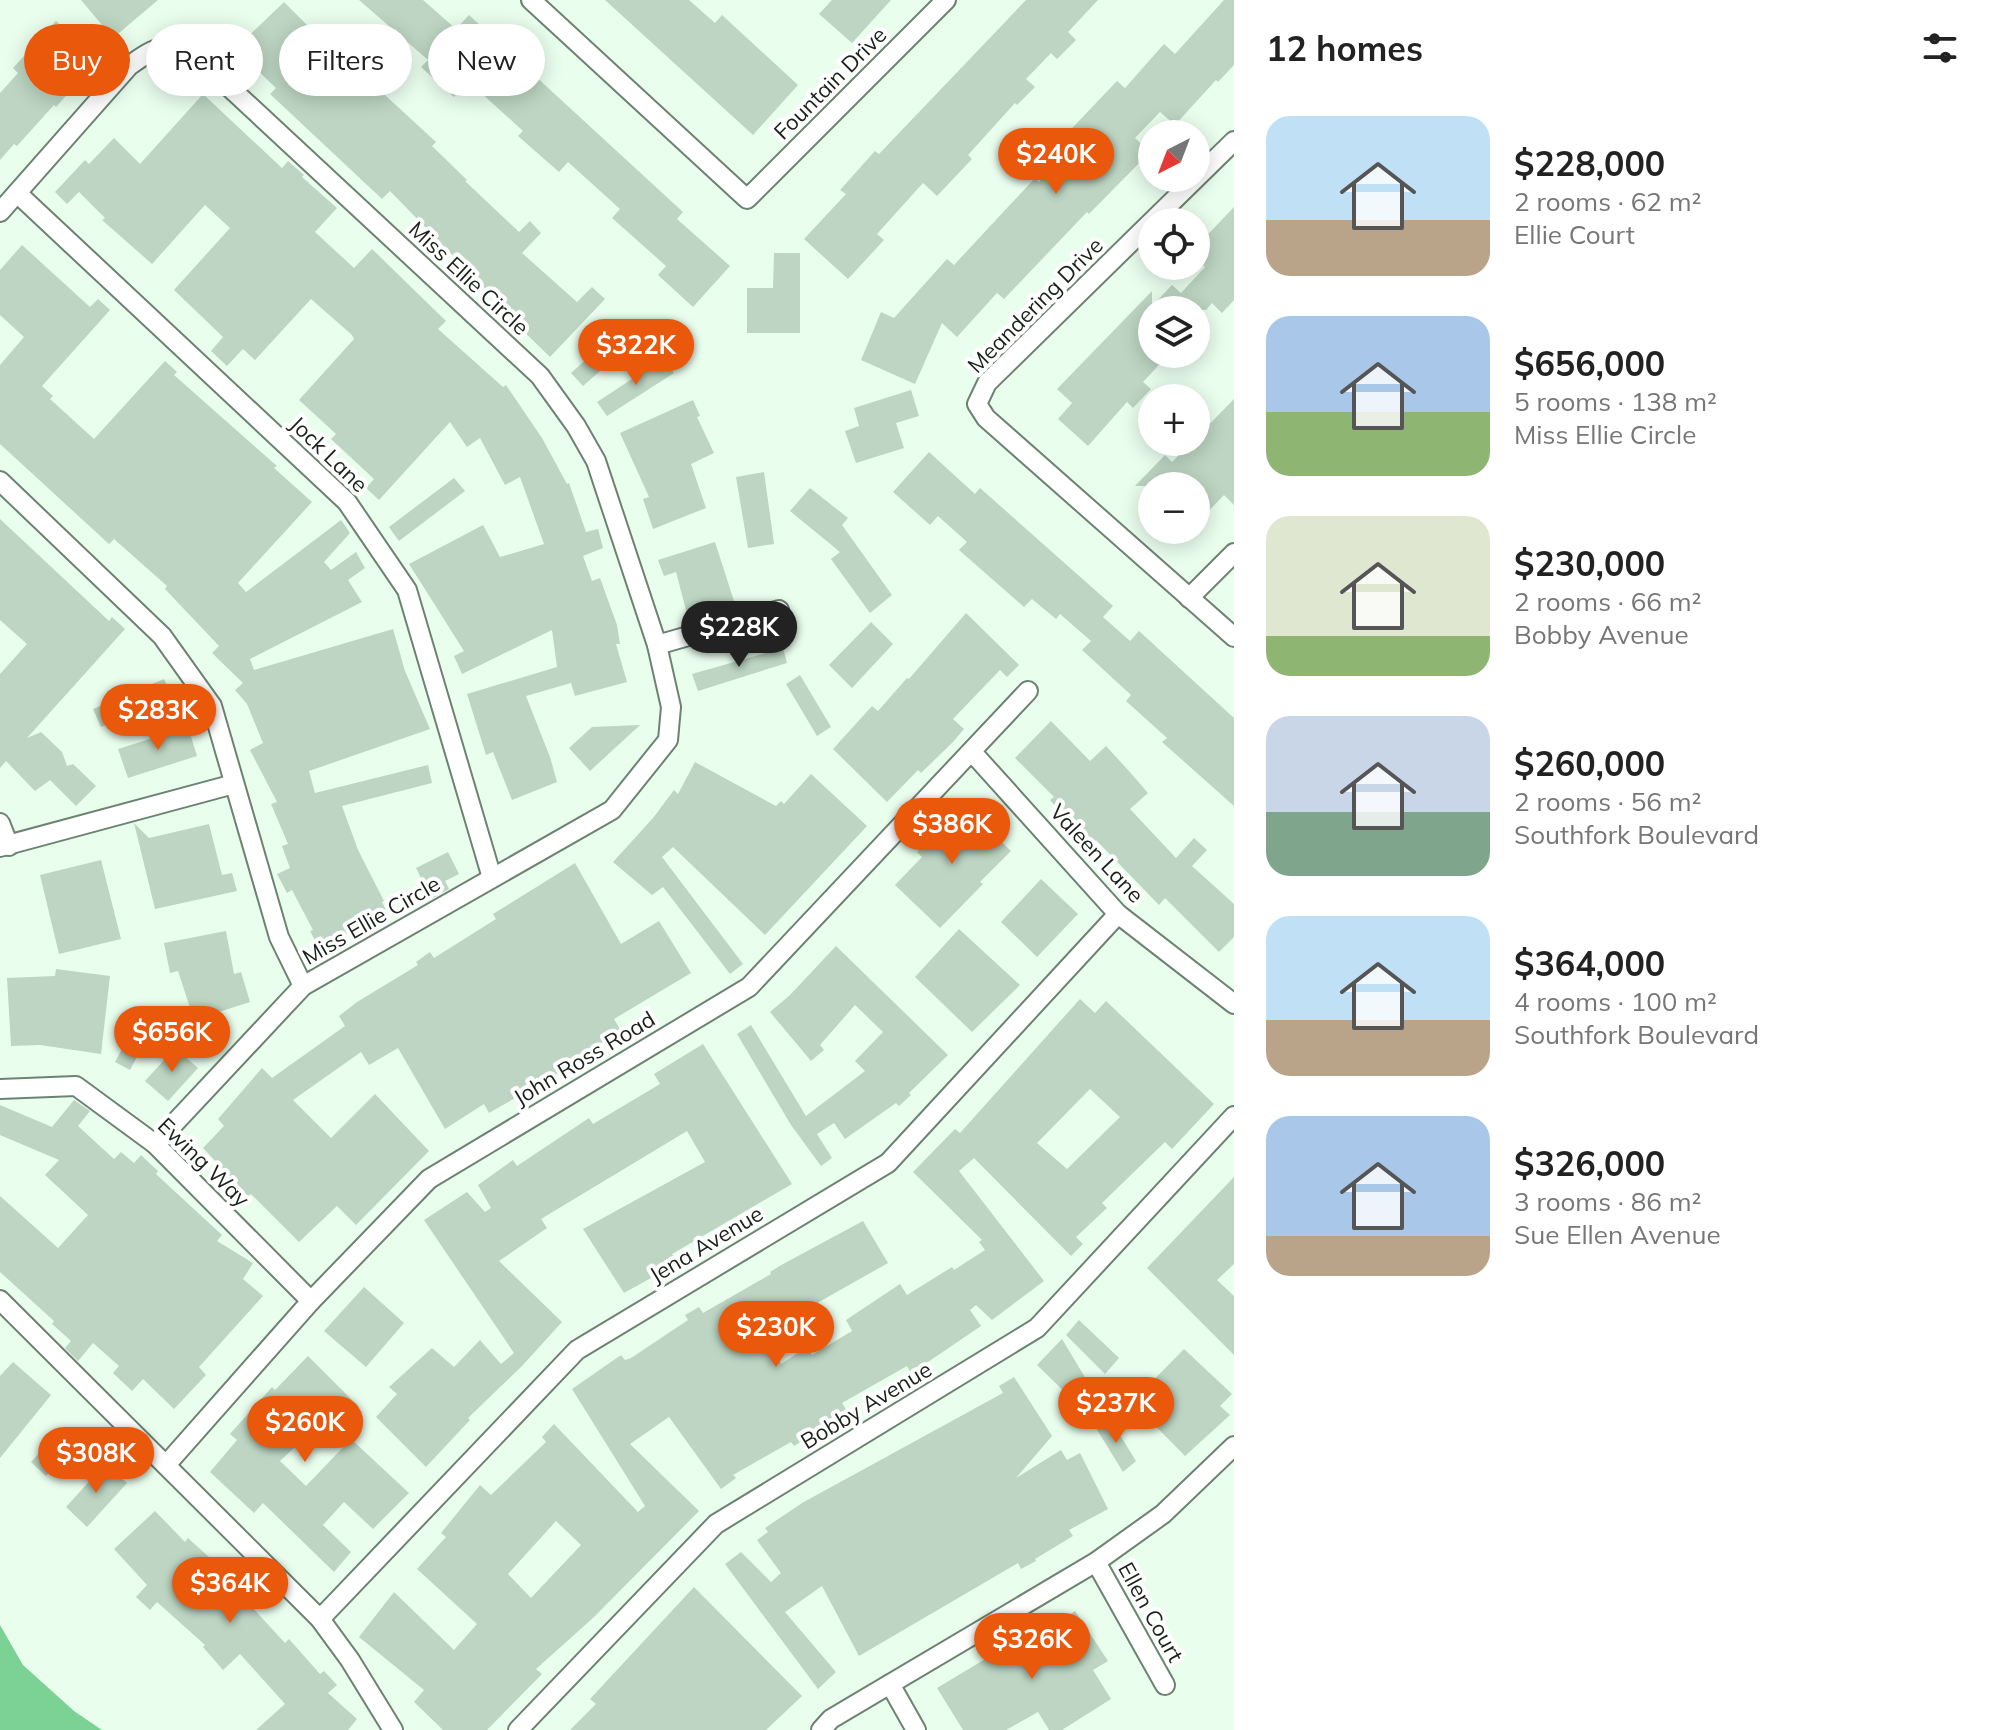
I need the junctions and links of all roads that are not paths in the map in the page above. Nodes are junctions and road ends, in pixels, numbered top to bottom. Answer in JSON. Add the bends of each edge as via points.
{"nodes":[{"id":1,"x":531,"y":0,"type":"edge"},
{"id":2,"x":946,"y":0,"type":"edge"},
{"id":3,"x":1234,"y":141,"type":"edge"},
{"id":4,"x":17,"y":193,"type":"junction"},
{"id":5,"x":0,"y":212,"type":"edge"},
{"id":6,"x":0,"y":481,"type":"edge"},
{"id":7,"x":1234,"y":553,"type":"edge"},
{"id":8,"x":1189,"y":598,"type":"junction"},
{"id":9,"x":779,"y":610,"type":"dead end"},
{"id":10,"x":1234,"y":637,"type":"edge"},
{"id":11,"x":657,"y":645,"type":"junction"},
{"id":12,"x":1028,"y":691,"type":"dead end"},
{"id":13,"x":972,"y":752,"type":"junction"},
{"id":14,"x":234,"y":784,"type":"junction"},
{"id":15,"x":0,"y":823,"type":"edge"},
{"id":16,"x":4,"y":846,"type":"edge"},
{"id":17,"x":492,"y":878,"type":"junction"},
{"id":18,"x":1118,"y":914,"type":"junction"},
{"id":19,"x":303,"y":986,"type":"junction"},
{"id":20,"x":1234,"y":1004,"type":"edge"},
{"id":21,"x":0,"y":1089,"type":"edge"},
{"id":22,"x":1234,"y":1116,"type":"edge"},
{"id":23,"x":155,"y":1144,"type":"junction"},
{"id":24,"x":0,"y":1300,"type":"edge"},
{"id":25,"x":311,"y":1301,"type":"junction"},
{"id":26,"x":1234,"y":1446,"type":"edge"},
{"id":27,"x":166,"y":1465,"type":"junction"},
{"id":28,"x":1096,"y":1562,"type":"junction"},
{"id":29,"x":320,"y":1619,"type":"junction"},
{"id":30,"x":890,"y":1684,"type":"junction"},
{"id":31,"x":1165,"y":1685,"type":"dead end"},
{"id":32,"x":393,"y":1730,"type":"edge"},
{"id":33,"x":518,"y":1730,"type":"edge"},
{"id":34,"x":821,"y":1730,"type":"edge"},
{"id":35,"x":916,"y":1730,"type":"edge"}],
"edges":[{"from":1,"to":2,"type":"street","name":"Fountain Drive","via":[[747,199]]},
{"from":3,"to":8,"type":"street","name":"Meandering Drive","via":[[987,383],[977,404],[986,418]]},
{"from":4,"to":5,"type":"street","name":"Miss Ellie Circle"},
{"from":4,"to":11,"type":"street","name":"Miss Ellie Circle","via":[[129,66],[152,49],[176,48],[199,59],[540,376],[596,461]]},
{"from":4,"to":17,"type":"street","name":"Jock Lane","via":[[347,502],[407,590]]},
{"from":6,"to":14,"type":"street","name":"Miss Ellie Circle","via":[[162,636],[212,706]]},
{"from":7,"to":8,"type":"street"},
{"from":8,"to":10,"type":"street"},
{"from":9,"to":11,"type":"street"},
{"from":11,"to":17,"type":"street","name":"Miss Ellie Circle","via":[[671,707],[668,740],[612,810]]},
{"from":12,"to":13,"type":"street","name":"John Ross Road"},
{"from":13,"to":18,"type":"street","name":"Valeen Lane"},
{"from":13,"to":25,"type":"street","name":"John Ross Road","via":[[749,987],[429,1179]]},
{"from":14,"to":16,"type":"street"},
{"from":14,"to":19,"type":"street","name":"Miss Ellie Circle","via":[[279,937]]},
{"from":15,"to":16,"type":"street"},
{"from":17,"to":19,"type":"street","name":"Miss Ellie Circle"},
{"from":18,"to":20,"type":"street","name":"Valeen Lane"},
{"from":18,"to":29,"type":"street","name":"Jena Avenue","via":[[888,1163],[577,1350]]},
{"from":19,"to":23,"type":"street","name":"Miss Ellie Circle"},
{"from":21,"to":23,"type":"street","name":"Ewing Way","via":[[76,1086]]},
{"from":22,"to":33,"type":"street","name":"Bobby Avenue","via":[[1037,1328],[716,1524]]},
{"from":23,"to":25,"type":"street","name":"Ewing Way"},
{"from":24,"to":27,"type":"street"},
{"from":25,"to":27,"type":"street","name":"John Ross Road"},
{"from":26,"to":28,"type":"street","via":[[1163,1514]]},
{"from":27,"to":29,"type":"street"},
{"from":28,"to":30,"type":"street"},
{"from":28,"to":31,"type":"street","name":"Ellen Court"},
{"from":29,"to":32,"type":"street"},
{"from":30,"to":34,"type":"street"},
{"from":30,"to":35,"type":"street"}]}
